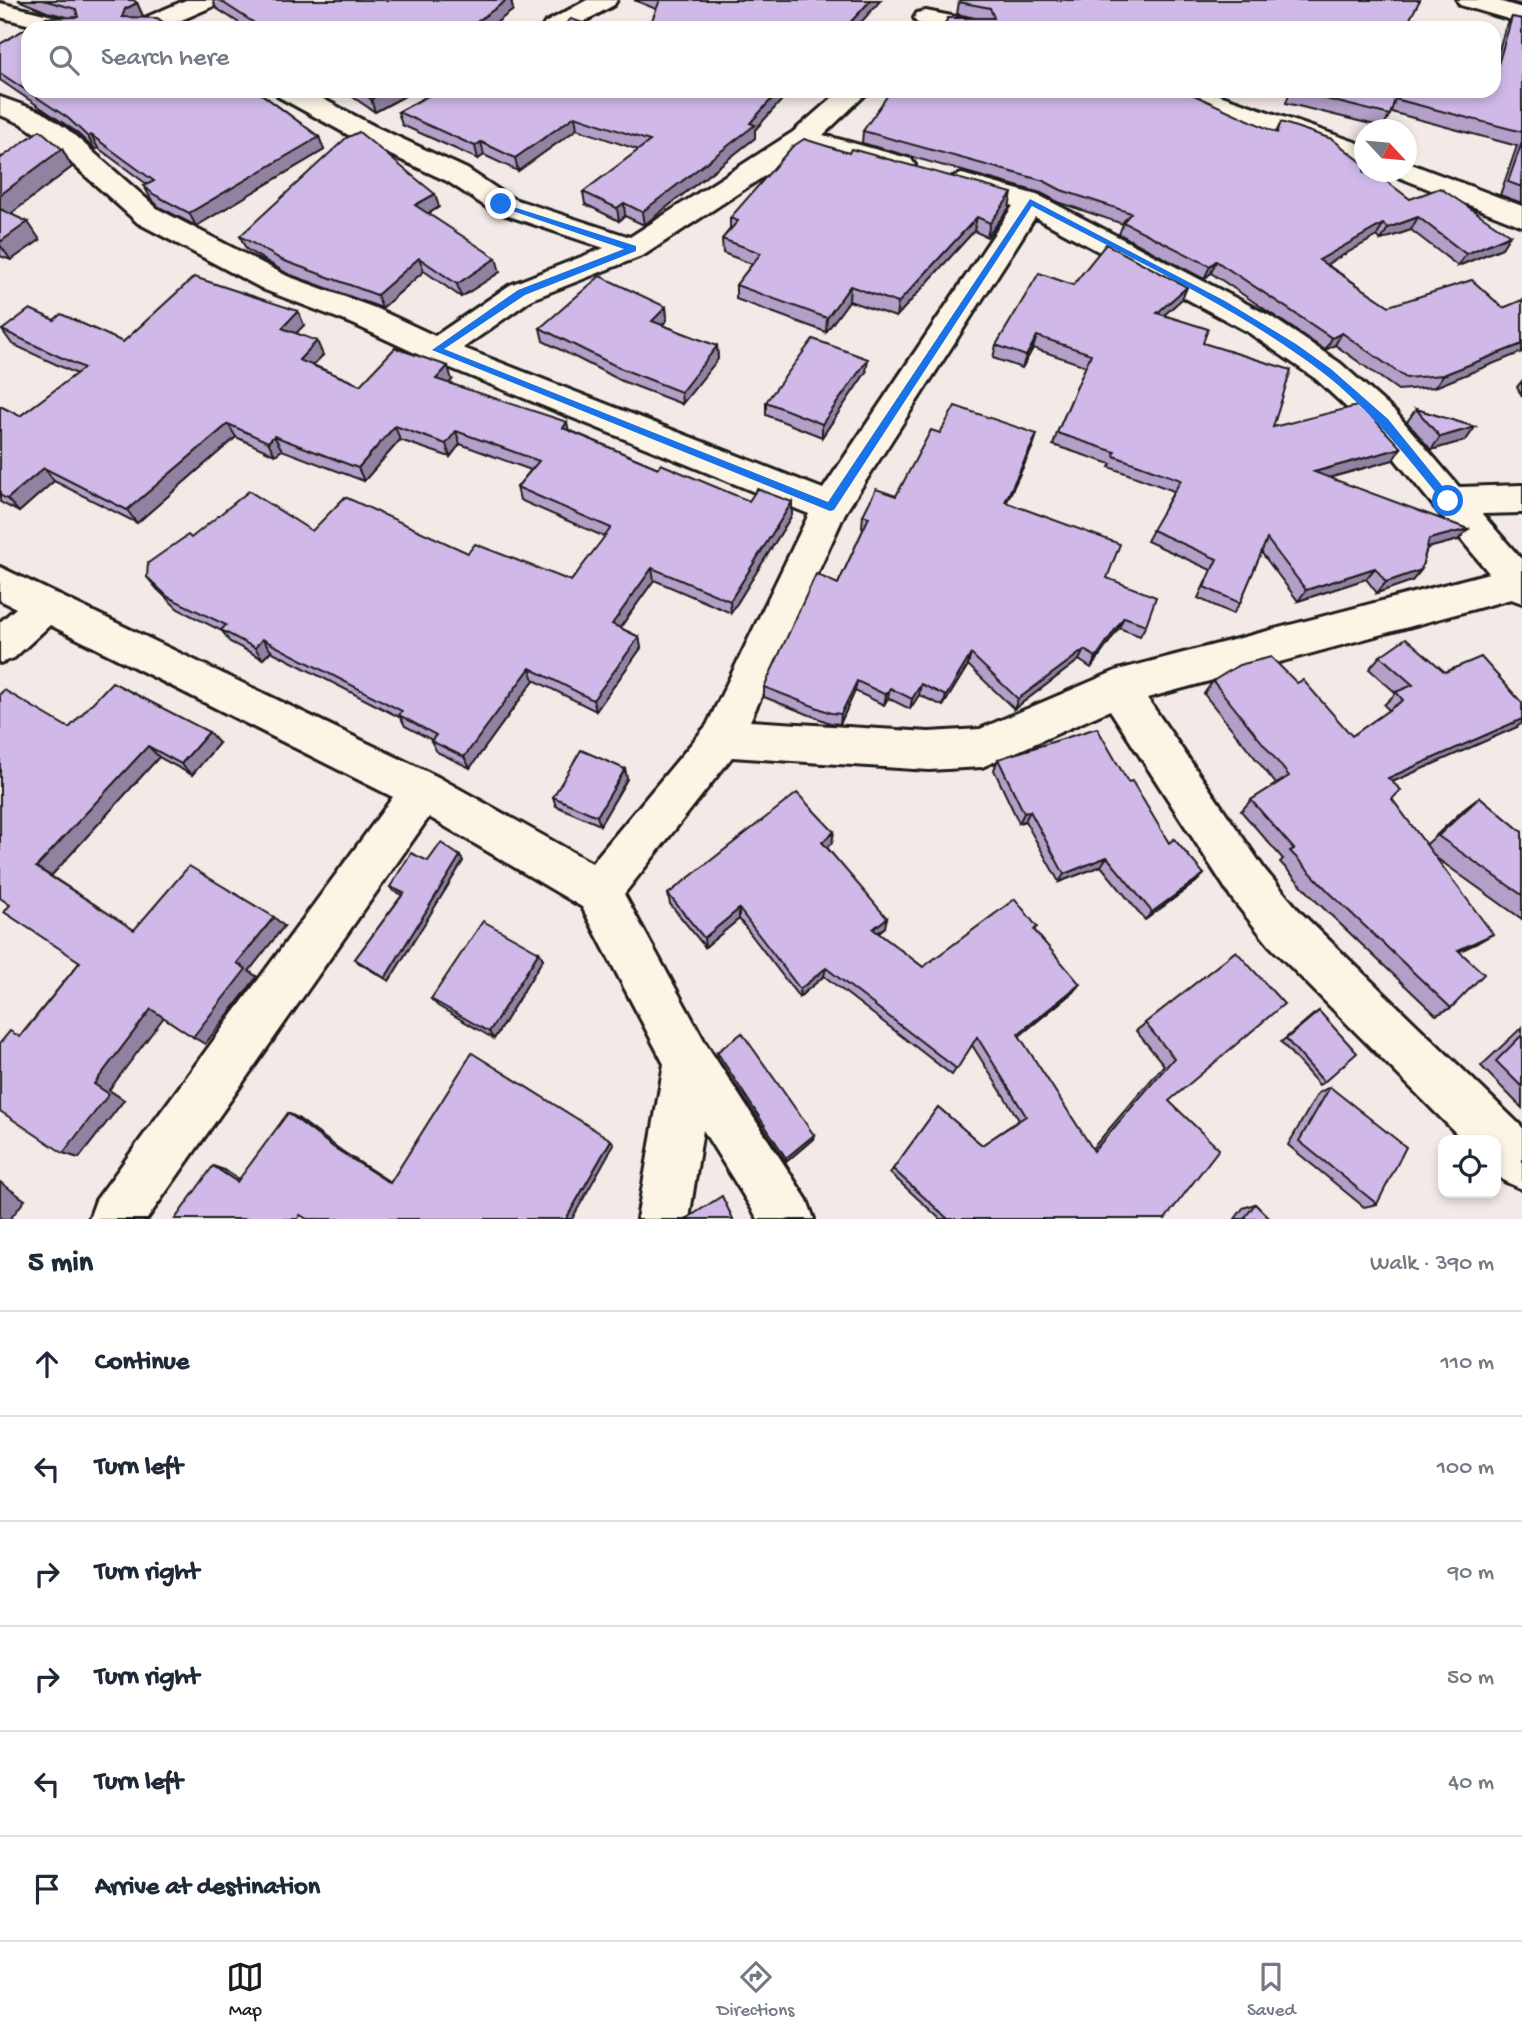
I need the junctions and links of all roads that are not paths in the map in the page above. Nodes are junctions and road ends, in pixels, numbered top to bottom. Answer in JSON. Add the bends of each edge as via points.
{"nodes":[{"id":1,"x":207,"y":0,"type":"edge"},
{"id":2,"x":605,"y":0,"type":"edge"},
{"id":3,"x":1469,"y":0,"type":"edge"},
{"id":4,"x":0,"y":10,"type":"edge"},
{"id":5,"x":924,"y":15,"type":"edge"},
{"id":6,"x":1522,"y":16,"type":"edge"},
{"id":7,"x":43,"y":21,"type":"edge"},
{"id":8,"x":158,"y":21,"type":"edge"},
{"id":9,"x":567,"y":21,"type":"edge"},
{"id":10,"x":949,"y":21,"type":"edge"},
{"id":11,"x":301,"y":98,"type":"edge"},
{"id":12,"x":848,"y":98,"type":"edge"},
{"id":13,"x":1202,"y":98,"type":"edge"},
{"id":14,"x":0,"y":105,"type":"edge"},
{"id":15,"x":396,"y":114,"type":"edge"},
{"id":16,"x":364,"y":132,"type":"junction"},
{"id":17,"x":803,"y":138,"type":"junction"},
{"id":18,"x":1354,"y":151,"type":"edge"},
{"id":19,"x":1417,"y":174,"type":"edge"},
{"id":20,"x":1030,"y":202,"type":"junction"},
{"id":21,"x":1522,"y":217,"type":"edge"},
{"id":22,"x":633,"y":248,"type":"junction"},
{"id":23,"x":437,"y":350,"type":"junction"},
{"id":24,"x":1522,"y":499,"type":"edge"},
{"id":25,"x":1448,"y":501,"type":"junction"},
{"id":26,"x":830,"y":507,"type":"junction"},
{"id":27,"x":0,"y":582,"type":"edge"},
{"id":28,"x":1519,"y":585,"type":"edge"},
{"id":29,"x":45,"y":605,"type":"junction"},
{"id":30,"x":0,"y":646,"type":"edge"},
{"id":31,"x":1118,"y":688,"type":"junction"},
{"id":32,"x":722,"y":738,"type":"junction"},
{"id":33,"x":423,"y":790,"type":"junction"},
{"id":34,"x":598,"y":891,"type":"junction"},
{"id":35,"x":690,"y":1061,"type":"junction"},
{"id":36,"x":1522,"y":1163,"type":"edge"},
{"id":37,"x":115,"y":1219,"type":"edge"},
{"id":38,"x":663,"y":1219,"type":"edge"},
{"id":39,"x":788,"y":1219,"type":"edge"}],
"edges":[{"from":1,"to":8,"type":"street"},
{"from":2,"to":9,"type":"street"},
{"from":3,"to":6,"type":"street"},
{"from":4,"to":7,"type":"street"},
{"from":5,"to":10,"type":"street"},
{"from":11,"to":16,"type":"street"},
{"from":12,"to":17,"type":"street"},
{"from":13,"to":18,"type":"street"},
{"from":14,"to":23,"type":"street","via":[[57,135],[148,216],[276,283]]},
{"from":15,"to":16,"type":"street"},
{"from":16,"to":22,"type":"street","via":[[457,175],[501,204]]},
{"from":17,"to":20,"type":"street"},
{"from":17,"to":22,"type":"street"},
{"from":19,"to":21,"type":"street"},
{"from":20,"to":25,"type":"street","via":[[1222,303],[1328,371],[1384,422]]},
{"from":20,"to":26,"type":"street"},
{"from":22,"to":23,"type":"street","via":[[521,292]]},
{"from":23,"to":26,"type":"street"},
{"from":24,"to":25,"type":"street"},
{"from":25,"to":28,"type":"street"},
{"from":26,"to":32,"type":"street"},
{"from":27,"to":29,"type":"street"},
{"from":28,"to":31,"type":"street"},
{"from":29,"to":30,"type":"street"},
{"from":29,"to":33,"type":"street"},
{"from":31,"to":32,"type":"street","via":[[982,748],[929,751]]},
{"from":31,"to":36,"type":"street","via":[[1248,884],[1285,929]]},
{"from":32,"to":34,"type":"street"},
{"from":33,"to":34,"type":"street"},
{"from":33,"to":37,"type":"street"},
{"from":34,"to":35,"type":"street"},
{"from":35,"to":38,"type":"street"},
{"from":35,"to":39,"type":"street"}]}
